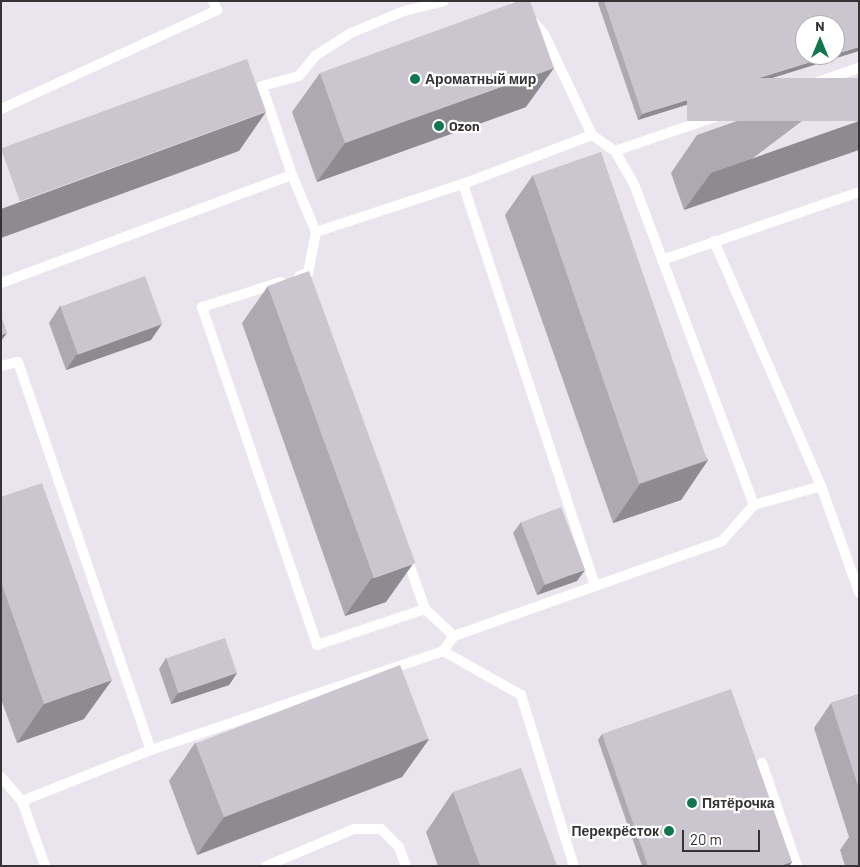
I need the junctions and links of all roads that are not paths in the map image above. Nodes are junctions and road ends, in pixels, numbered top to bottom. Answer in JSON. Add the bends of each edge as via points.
{"nodes":[{"id":1,"x":213,"y":1,"type":"edge"},
{"id":2,"x":444,"y":1,"type":"edge"},
{"id":3,"x":515,"y":1,"type":"edge"},
{"id":4,"x":859,"y":68,"type":"edge"},
{"id":5,"x":1,"y":109,"type":"edge"},
{"id":6,"x":592,"y":135,"type":"junction"},
{"id":7,"x":615,"y":151,"type":"junction"},
{"id":8,"x":292,"y":175,"type":"junction"},
{"id":9,"x":463,"y":184,"type":"junction"},
{"id":10,"x":859,"y":192,"type":"edge"},
{"id":11,"x":316,"y":232,"type":"junction"},
{"id":12,"x":714,"y":241,"type":"junction"},
{"id":13,"x":662,"y":260,"type":"junction"},
{"id":14,"x":1,"y":283,"type":"edge"},
{"id":15,"x":1,"y":366,"type":"edge"},
{"id":16,"x":822,"y":486,"type":"junction"},
{"id":17,"x":754,"y":505,"type":"junction"},
{"id":18,"x":402,"y":544,"type":"edge"},
{"id":19,"x":595,"y":586,"type":"junction"},
{"id":20,"x":859,"y":592,"type":"edge"},
{"id":21,"x":425,"y":609,"type":"junction"},
{"id":22,"x":454,"y":636,"type":"junction"},
{"id":23,"x":443,"y":651,"type":"junction"},
{"id":24,"x":152,"y":750,"type":"junction"},
{"id":25,"x":762,"y":762,"type":"dead end"},
{"id":26,"x":1,"y":777,"type":"edge"},
{"id":27,"x":22,"y":801,"type":"junction"},
{"id":28,"x":46,"y":866,"type":"edge"},
{"id":29,"x":266,"y":866,"type":"edge"},
{"id":30,"x":406,"y":866,"type":"edge"},
{"id":31,"x":574,"y":866,"type":"edge"},
{"id":32,"x":797,"y":866,"type":"edge"}],
"edges":[{"from":1,"to":5,"type":"lane","via":[[217,10]]},
{"from":2,"to":8,"type":"lane","via":[[404,11],[351,33],[315,56],[299,76],[262,86]]},
{"from":3,"to":6,"type":"lane","via":[[544,34]]},
{"from":4,"to":7,"type":"lane"},
{"from":6,"to":7,"type":"lane"},
{"from":6,"to":9,"type":"lane"},
{"from":7,"to":13,"type":"lane","via":[[634,184]]},
{"from":8,"to":11,"type":"lane"},
{"from":8,"to":14,"type":"lane"},
{"from":9,"to":11,"type":"lane"},
{"from":9,"to":19,"type":"lane"},
{"from":10,"to":12,"type":"lane"},
{"from":11,"to":21,"type":"lane","via":[[310,278],[202,307],[317,645]]},
{"from":12,"to":13,"type":"lane"},
{"from":12,"to":16,"type":"lane"},
{"from":13,"to":17,"type":"lane"},
{"from":15,"to":24,"type":"lane","via":[[18,362]]},
{"from":16,"to":17,"type":"lane"},
{"from":16,"to":20,"type":"lane"},
{"from":17,"to":19,"type":"lane","via":[[722,541]]},
{"from":18,"to":21,"type":"lane"},
{"from":19,"to":22,"type":"lane"},
{"from":21,"to":22,"type":"lane"},
{"from":22,"to":23,"type":"lane"},
{"from":23,"to":24,"type":"lane"},
{"from":23,"to":31,"type":"lane","via":[[521,695]]},
{"from":24,"to":27,"type":"lane"},
{"from":25,"to":32,"type":"lane"},
{"from":26,"to":27,"type":"lane"},
{"from":27,"to":28,"type":"lane"},
{"from":29,"to":30,"type":"lane","via":[[354,829],[381,829],[399,847]]}]}
